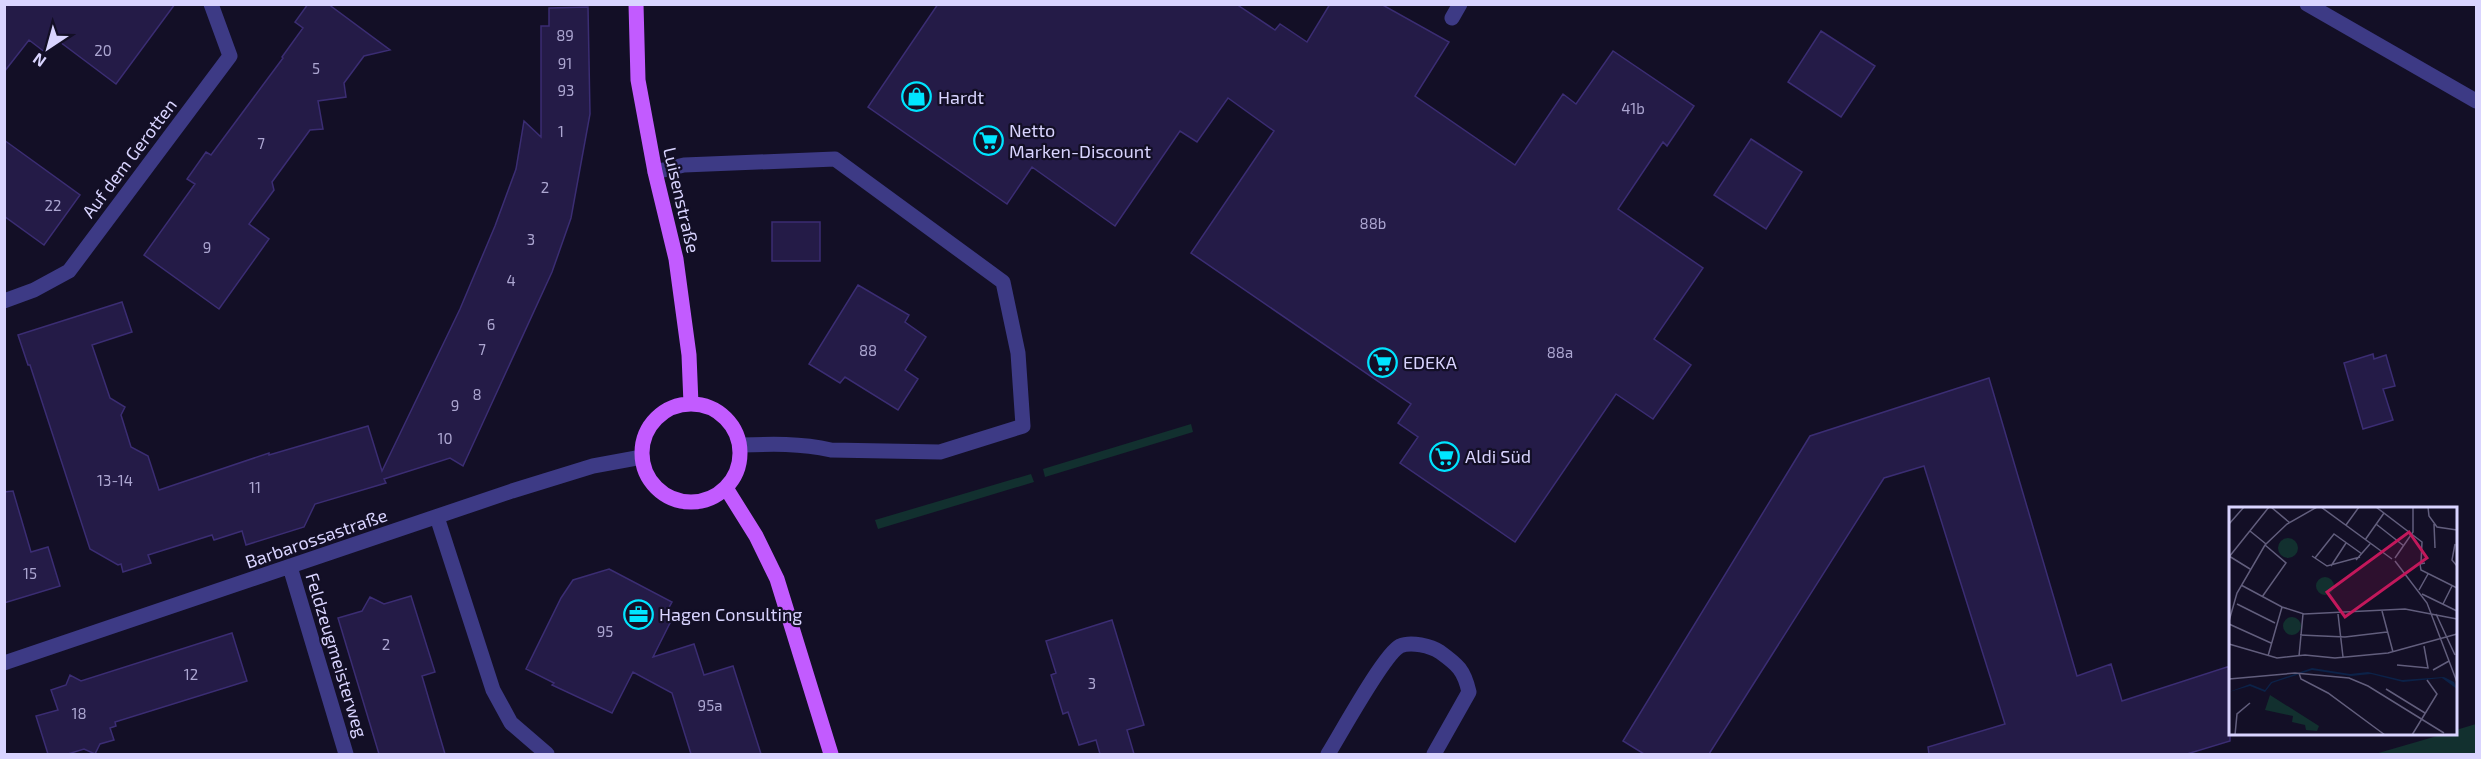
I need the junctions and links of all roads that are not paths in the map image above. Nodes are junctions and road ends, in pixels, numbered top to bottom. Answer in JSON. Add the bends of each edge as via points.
{"nodes":[{"id":1,"x":211,"y":4,"type":"edge"},
{"id":2,"x":636,"y":4,"type":"edge"},
{"id":3,"x":1460,"y":4,"type":"edge"},
{"id":4,"x":2307,"y":4,"type":"edge"},
{"id":5,"x":1452,"y":18,"type":"dead end"},
{"id":6,"x":2476,"y":101,"type":"edge"},
{"id":7,"x":655,"y":172,"type":"junction"},
{"id":8,"x":4,"y":301,"type":"edge"},
{"id":9,"x":691,"y":404,"type":"junction"},
{"id":10,"x":740,"y":445,"type":"junction"},
{"id":11,"x":642,"y":457,"type":"junction"},
{"id":12,"x":726,"y":488,"type":"junction"},
{"id":13,"x":437,"y":518,"type":"junction"},
{"id":14,"x":290,"y":567,"type":"junction"},
{"id":15,"x":4,"y":663,"type":"edge"},
{"id":16,"x":346,"y":754,"type":"edge"},
{"id":17,"x":547,"y":754,"type":"edge"},
{"id":18,"x":831,"y":754,"type":"edge"},
{"id":19,"x":1328,"y":754,"type":"edge"},
{"id":20,"x":1434,"y":754,"type":"edge"}],
"edges":[{"from":1,"to":8,"type":"street","name":"Auf dem Gerotten","via":[[230,56],[69,271]]},
{"from":2,"to":7,"type":"main road","name":"Luisenstraße","via":[[638,80]]},
{"from":3,"to":5,"type":"street"},
{"from":4,"to":6,"type":"street"},
{"from":7,"to":9,"type":"main road","name":"Luisenstraße","via":[[676,259],[689,355]]},
{"from":7,"to":10,"type":"street","via":[[684,165],[835,159],[1003,282],[1018,353],[1023,426],[940,452]]},
{"from":9,"to":10,"type":"main road","via":[[718,412],[736,432]]},
{"from":9,"to":11,"type":"main road","via":[[675,406],[661,414],[643,441]]},
{"from":10,"to":12,"type":"main road","via":[[740,460]]},
{"from":11,"to":12,"type":"main road","via":[[646,472],[667,496],[698,501]]},
{"from":11,"to":13,"type":"street","name":"Barbarossastraße","via":[[593,466]]},
{"from":12,"to":18,"type":"main road","via":[[777,579]]},
{"from":13,"to":14,"type":"street","name":"Barbarossastraße"},
{"from":13,"to":17,"type":"street","via":[[493,690],[511,723]]},
{"from":14,"to":15,"type":"street","name":"Barbarossastraße"},
{"from":14,"to":16,"type":"street","name":"Feldzeugmeisterweg"},
{"from":19,"to":20,"type":"street","via":[[1384,663],[1399,646],[1413,644],[1436,650],[1454,662],[1465,674],[1469,692]]}]}
